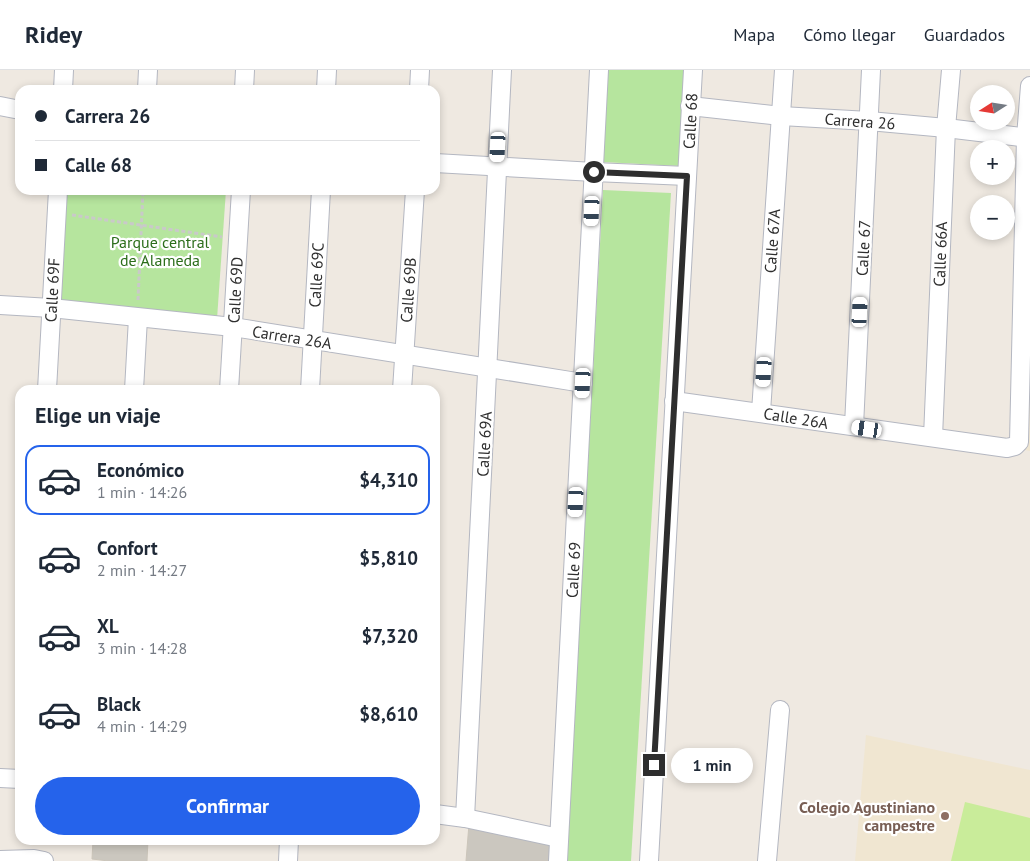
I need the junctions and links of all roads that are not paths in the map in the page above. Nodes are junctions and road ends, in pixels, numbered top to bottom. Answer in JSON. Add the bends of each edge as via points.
{"nodes":[{"id":1,"x":64,"y":70,"type":"edge"},
{"id":2,"x":148,"y":70,"type":"edge"},
{"id":3,"x":245,"y":70,"type":"edge"},
{"id":4,"x":327,"y":70,"type":"edge"},
{"id":5,"x":420,"y":70,"type":"edge"},
{"id":6,"x":502,"y":70,"type":"edge"},
{"id":7,"x":599,"y":70,"type":"edge"},
{"id":8,"x":692,"y":70,"type":"edge"},
{"id":9,"x":784,"y":70,"type":"edge"},
{"id":10,"x":871,"y":70,"type":"edge"},
{"id":11,"x":951,"y":70,"type":"edge"},
{"id":12,"x":63,"y":85,"type":"edge"},
{"id":13,"x":147,"y":85,"type":"edge"},
{"id":14,"x":244,"y":85,"type":"edge"},
{"id":15,"x":326,"y":85,"type":"edge"},
{"id":16,"x":419,"y":85,"type":"edge"},
{"id":17,"x":1030,"y":86,"type":"edge"},
{"id":18,"x":0,"y":106,"type":"edge"},
{"id":19,"x":690,"y":106,"type":"junction"},
{"id":20,"x":15,"y":109,"type":"edge"},
{"id":21,"x":781,"y":116,"type":"junction"},
{"id":22,"x":869,"y":121,"type":"junction"},
{"id":23,"x":946,"y":128,"type":"junction"},
{"id":24,"x":1028,"y":138,"type":"edge"},
{"id":25,"x":440,"y":163,"type":"edge"},
{"id":26,"x":497,"y":167,"type":"junction"},
{"id":27,"x":594,"y":172,"type":"junction"},
{"id":28,"x":687,"y":176,"type":"junction"},
{"id":29,"x":58,"y":195,"type":"edge"},
{"id":30,"x":241,"y":195,"type":"edge"},
{"id":31,"x":321,"y":195,"type":"edge"},
{"id":32,"x":415,"y":195,"type":"edge"},
{"id":33,"x":0,"y":305,"type":"edge"},
{"id":34,"x":52,"y":308,"type":"junction"},
{"id":35,"x":138,"y":318,"type":"junction"},
{"id":36,"x":233,"y":327,"type":"junction"},
{"id":37,"x":312,"y":340,"type":"junction"},
{"id":38,"x":404,"y":355,"type":"junction"},
{"id":39,"x":487,"y":368,"type":"junction"},
{"id":40,"x":583,"y":383,"type":"junction"},
{"id":41,"x":47,"y":385,"type":"edge"},
{"id":42,"x":134,"y":385,"type":"edge"},
{"id":43,"x":229,"y":385,"type":"edge"},
{"id":44,"x":310,"y":385,"type":"edge"},
{"id":45,"x":402,"y":385,"type":"edge"},
{"id":46,"x":674,"y":401,"type":"junction"},
{"id":47,"x":761,"y":412,"type":"junction"},
{"id":48,"x":854,"y":426,"type":"junction"},
{"id":49,"x":933,"y":437,"type":"junction"},
{"id":50,"x":780,"y":710,"type":"dead end"},
{"id":51,"x":0,"y":778,"type":"edge"},
{"id":52,"x":15,"y":779,"type":"edge"},
{"id":53,"x":440,"y":815,"type":"edge"},
{"id":54,"x":465,"y":818,"type":"junction"},
{"id":55,"x":559,"y":838,"type":"junction"},
{"id":56,"x":289,"y":845,"type":"edge"},
{"id":57,"x":0,"y":860,"type":"edge"},
{"id":58,"x":44,"y":861,"type":"edge"},
{"id":59,"x":288,"y":861,"type":"edge"},
{"id":60,"x":558,"y":861,"type":"edge"},
{"id":61,"x":649,"y":861,"type":"edge"},
{"id":62,"x":767,"y":861,"type":"edge"}],
"edges":[{"from":1,"to":12,"type":"street"},
{"from":2,"to":13,"type":"street"},
{"from":3,"to":14,"type":"street"},
{"from":4,"to":15,"type":"street"},
{"from":5,"to":16,"type":"street"},
{"from":6,"to":26,"type":"street","name":"Calle 69A"},
{"from":7,"to":27,"type":"street","name":"Calle 69"},
{"from":8,"to":19,"type":"street","name":"Calle 68"},
{"from":9,"to":21,"type":"street","name":"Calle 67A"},
{"from":10,"to":22,"type":"street","name":"Calle 67"},
{"from":11,"to":23,"type":"street","name":"Calle 66A"},
{"from":17,"to":24,"type":"street"},
{"from":18,"to":20,"type":"street"},
{"from":19,"to":21,"type":"street","name":"Carrera 26"},
{"from":19,"to":28,"type":"street","name":"Calle 68"},
{"from":21,"to":22,"type":"street","name":"Carrera 26"},
{"from":21,"to":47,"type":"street","name":"Calle 67A"},
{"from":22,"to":23,"type":"street","name":"Carrera 26"},
{"from":22,"to":48,"type":"street","name":"Calle 67"},
{"from":23,"to":24,"type":"street","name":"Carrera 26"},
{"from":23,"to":49,"type":"street","name":"Calle 66A"},
{"from":24,"to":49,"type":"street","name":"Calle 26A","via":[[1019,442],[1007,448]]},
{"from":25,"to":26,"type":"street"},
{"from":26,"to":27,"type":"street"},
{"from":26,"to":39,"type":"street","name":"Calle 69A"},
{"from":27,"to":28,"type":"street"},
{"from":27,"to":40,"type":"street","name":"Calle 69"},
{"from":28,"to":46,"type":"street","name":"Calle 68"},
{"from":29,"to":34,"type":"street","name":"Calle 69F"},
{"from":30,"to":36,"type":"street","name":"Calle 69D"},
{"from":31,"to":37,"type":"street","name":"Calle 69C"},
{"from":32,"to":38,"type":"street","name":"Calle 69B"},
{"from":33,"to":34,"type":"street","name":"Carrera 26A"},
{"from":34,"to":35,"type":"street","name":"Carrera 26A"},
{"from":34,"to":41,"type":"street","name":"Calle 69F"},
{"from":35,"to":36,"type":"street","name":"Carrera 26A"},
{"from":35,"to":42,"type":"street"},
{"from":36,"to":37,"type":"street","name":"Carrera 26A"},
{"from":36,"to":43,"type":"street","name":"Calle 69D"},
{"from":37,"to":38,"type":"street","name":"Carrera 26A"},
{"from":37,"to":44,"type":"street","name":"Calle 69C"},
{"from":38,"to":39,"type":"street","name":"Carrera 26A"},
{"from":38,"to":45,"type":"street","name":"Calle 69B"},
{"from":39,"to":40,"type":"street","name":"Carrera 26A"},
{"from":39,"to":54,"type":"street","name":"Calle 69A"},
{"from":40,"to":55,"type":"street","name":"Calle 69"},
{"from":46,"to":47,"type":"street","name":"Calle 26A"},
{"from":46,"to":61,"type":"street","name":"Calle 68"},
{"from":47,"to":48,"type":"street","name":"Calle 26A"},
{"from":48,"to":49,"type":"street","name":"Calle 26A"},
{"from":50,"to":62,"type":"street"},
{"from":51,"to":52,"type":"street"},
{"from":53,"to":54,"type":"street"},
{"from":54,"to":55,"type":"street"},
{"from":55,"to":60,"type":"street","name":"Calle 69"},
{"from":56,"to":59,"type":"street"},
{"from":57,"to":58,"type":"street"}]}
